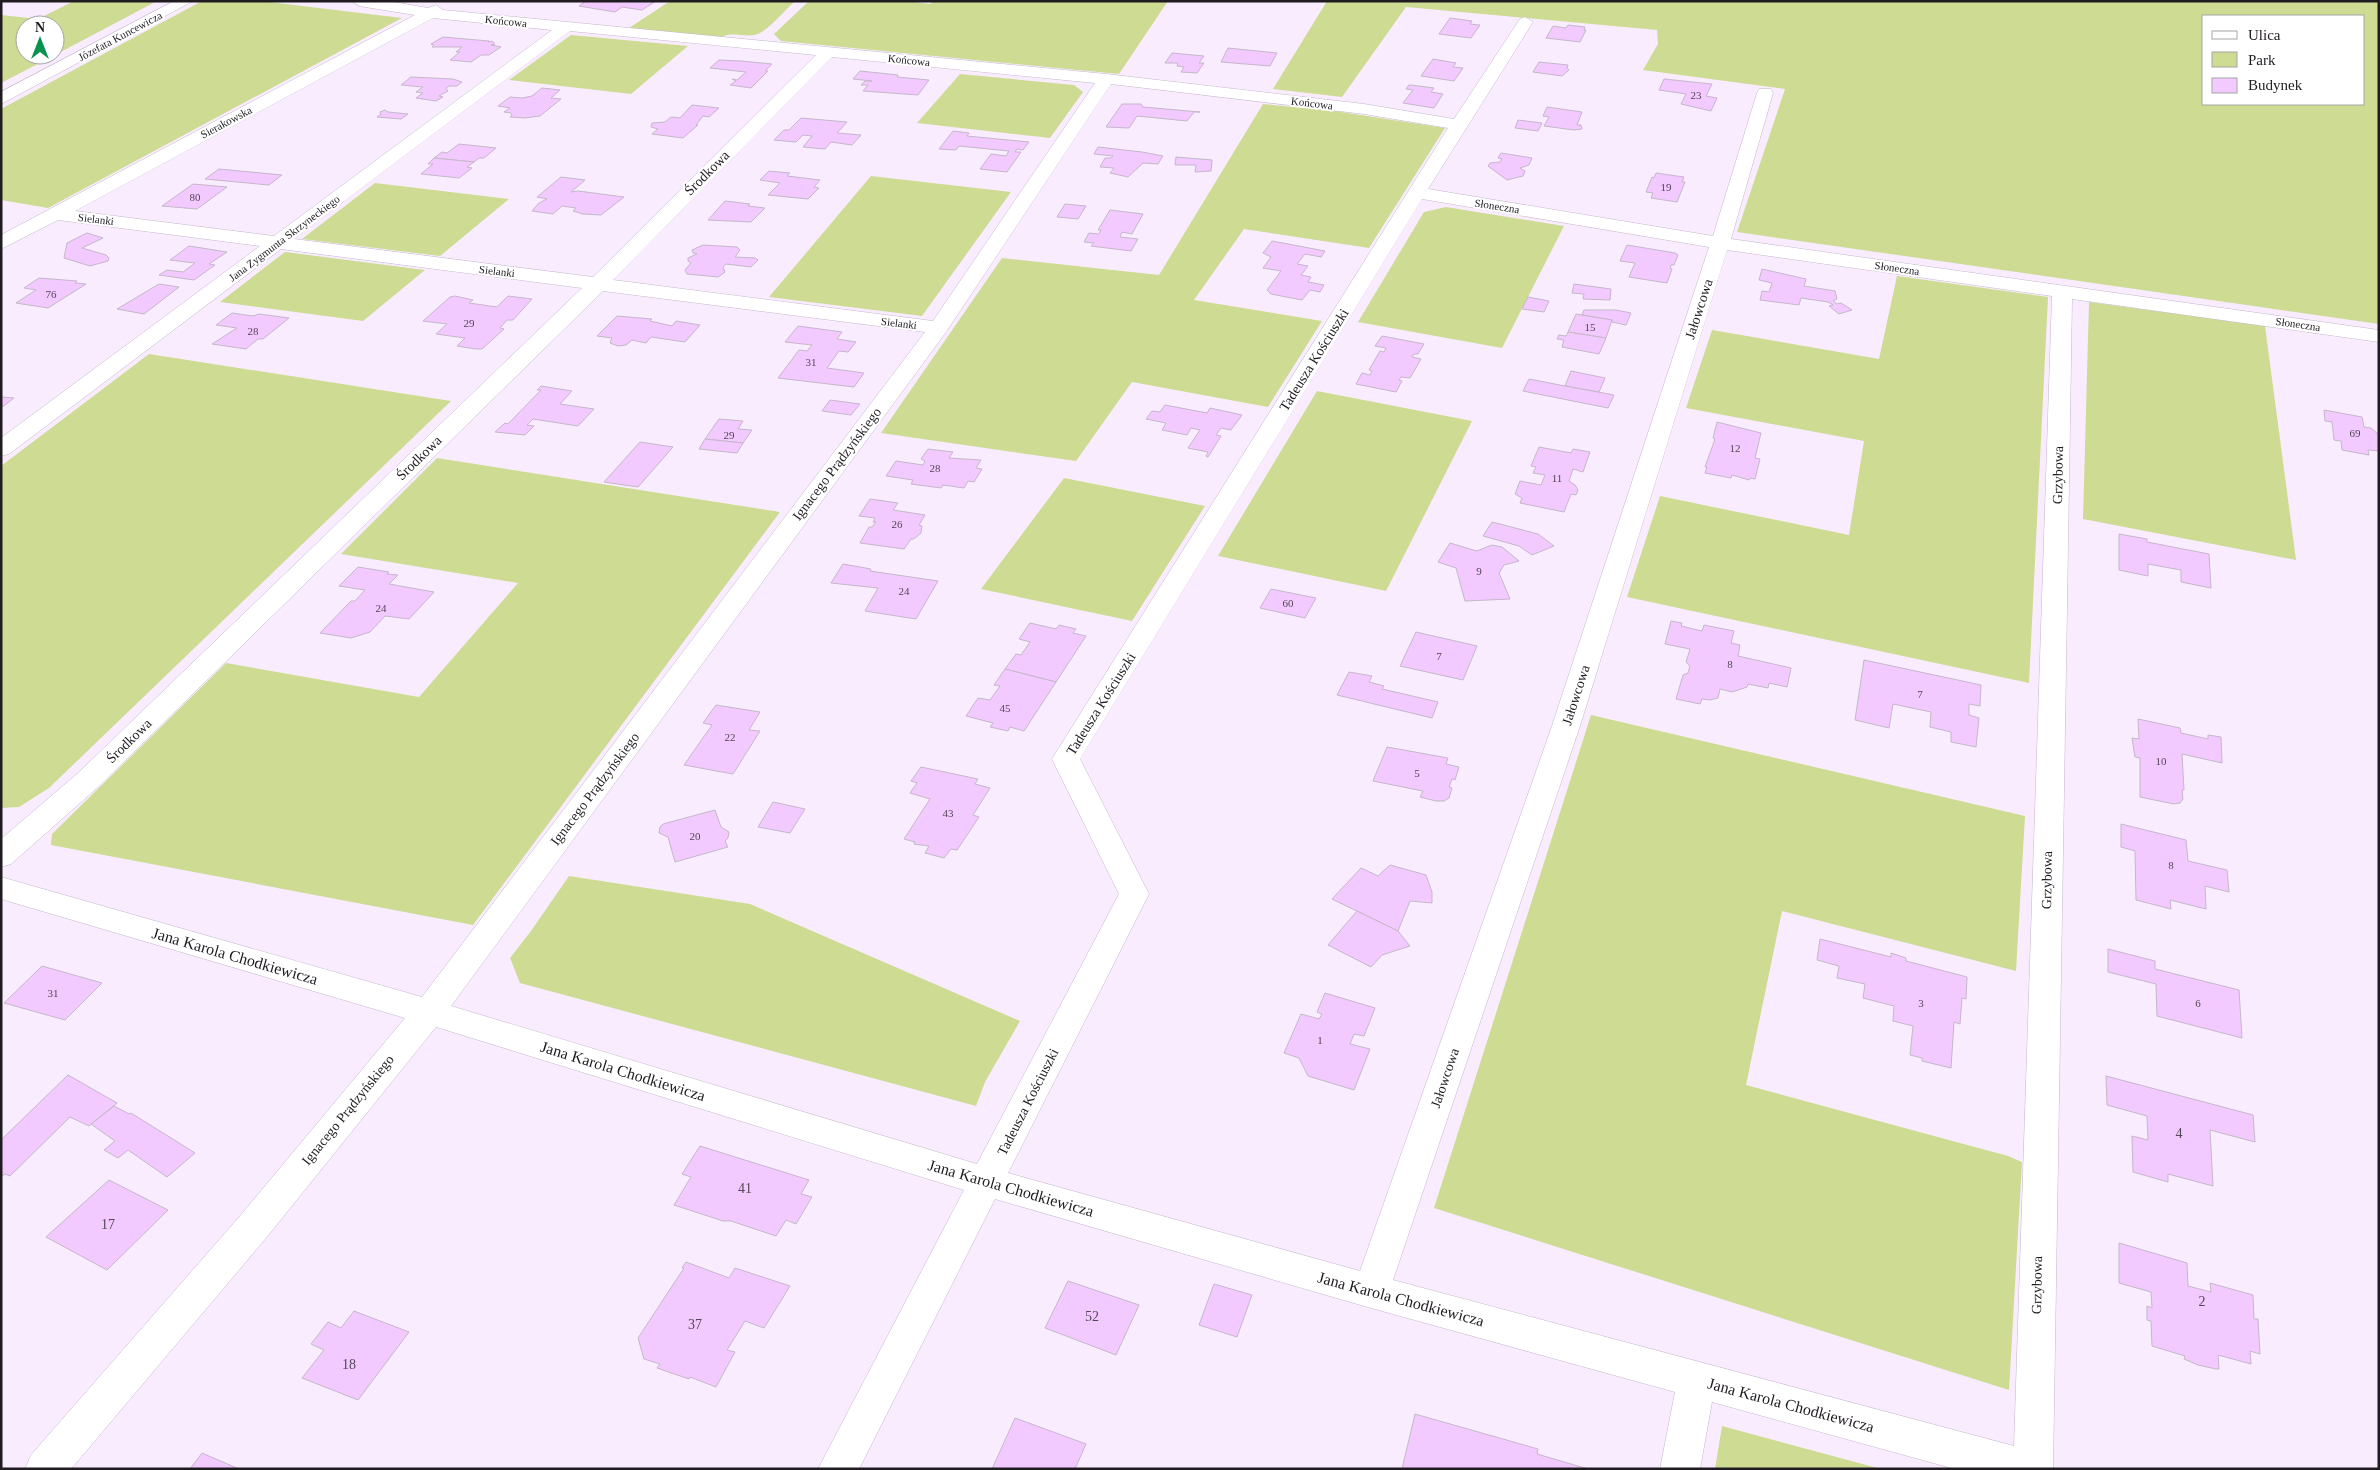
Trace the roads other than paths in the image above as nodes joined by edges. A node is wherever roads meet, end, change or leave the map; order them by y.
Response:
1 (186, 1) edge
2 (359, 1) edge
3 (451, 1) edge
4 (430, 13) junction
5 (1525, 22) dead end
6 (566, 27) junction
7 (828, 52) junction
8 (1106, 80) junction
9 (1765, 93) dead end
10 (1, 99) edge
11 (1459, 126) junction
12 (1417, 193) junction
13 (56, 214) junction
14 (278, 242) junction
15 (1, 243) edge
16 (1720, 243) junction
17 (598, 284) junction
18 (2062, 291) junction
19 (939, 328) junction
20 (2379, 336) edge
21 (1, 449) edge
22 (1, 856) edge
23 (1, 888) edge
24 (429, 1012) junction
25 (987, 1182) junction
26 (1371, 1291) junction
27 (1697, 1379) junction
28 (46, 1469) edge
29 (838, 1469) edge
30 (1680, 1469) edge
31 (2026, 1469) edge
32 (2033, 1469) edge

1 - 10 street, Józefata Kuncewicza
2 - 4 street, Końcowa
3 - 4 street, Sierakowska
4 - 6 street, Końcowa
4 - 13 street, Sierakowska
5 - 11 street, Tadeusza Kościuszki
6 - 7 street, Końcowa
6 - 14 street, Jana Zygmunta Skrzyneckiego
7 - 8 street, Końcowa
7 - 17 street, Środkowa
8 - 11 street, Końcowa
8 - 19 street, Ignacego Prądzyńskiego
9 - 16 street, Jałowcowa
11 - 12 street, Tadeusza Kościuszki
12 - 16 street, Słoneczna
12 - 25 street, Tadeusza Kościuszki
13 - 14 street, Sielanki
13 - 15 street, Sierakowska
14 - 17 street, Sielanki
14 - 21 street, Jana Zygmunta Skrzyneckiego
16 - 18 street, Słoneczna
16 - 26 street, Jałowcowa
17 - 19 street, Sielanki
17 - 22 street, Środkowa
18 - 20 street, Słoneczna
18 - 32 street, Grzybowa
19 - 24 street, Ignacego Prądzyńskiego
23 - 24 street, Jana Karola Chodkiewicza
24 - 25 street, Jana Karola Chodkiewicza
24 - 28 street, Ignacego Prądzyńskiego
25 - 26 street, Jana Karola Chodkiewicza
25 - 29 street, Tadeusza Kościuszki
26 - 27 street, Jana Karola Chodkiewicza
27 - 30 street
27 - 31 street, Jana Karola Chodkiewicza

